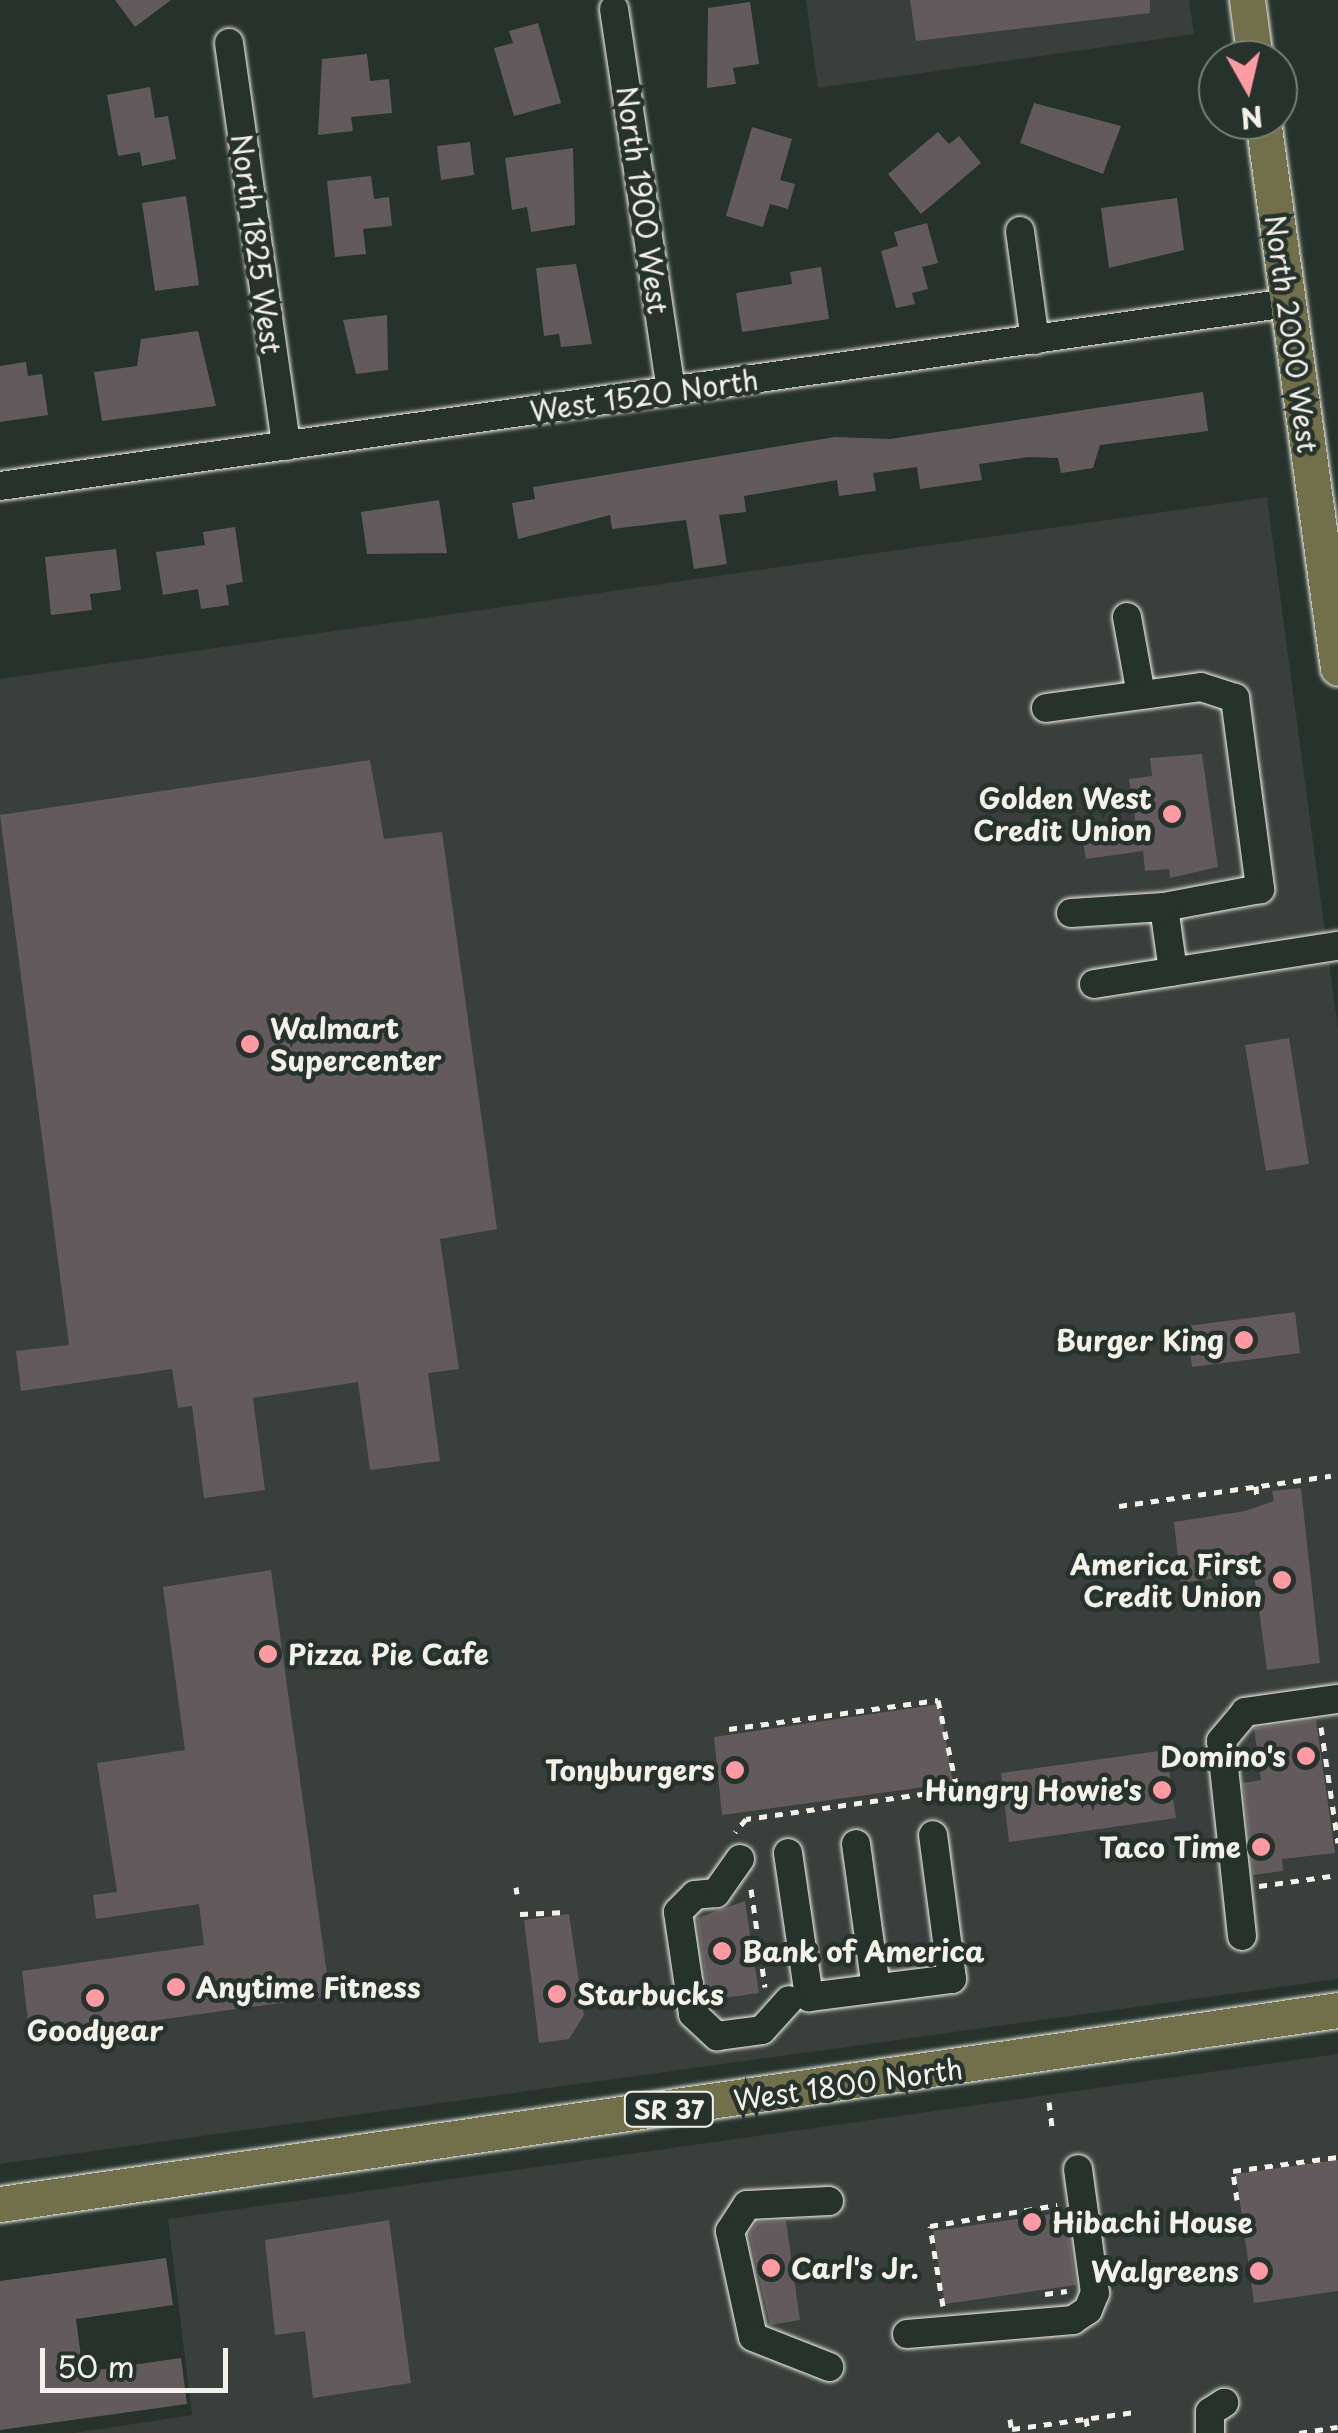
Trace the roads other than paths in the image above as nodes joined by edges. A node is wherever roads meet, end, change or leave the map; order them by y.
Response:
1 (1247, 0) edge
2 (614, 10) dead end
3 (1252, 40) edge
4 (228, 43) dead end
5 (1266, 140) edge
6 (1020, 231) dead end
7 (1288, 302) junction
8 (1035, 340) junction
9 (671, 391) junction
10 (286, 446) junction
11 (0, 486) edge
12 (1127, 618) dead end
13 (1338, 668) edge
14 (1141, 695) junction
15 (1046, 708) dead end
16 (1164, 907) junction
17 (1071, 913) dead end
18 (1338, 946) edge
19 (1173, 972) junction
20 (1094, 984) dead end
21 (1328, 1700) edge
22 (933, 1835) dead end
23 (856, 1844) dead end
24 (788, 1853) dead end
25 (740, 1858) road end
26 (1242, 1936) dead end
27 (876, 1988) junction
28 (777, 1995) road end
29 (1338, 2010) edge
30 (1070, 2177) road end
31 (828, 2201) dead end
32 (0, 2204) edge
33 (907, 2334) dead end
34 (828, 2367) dead end
35 (1224, 2403) dead end
36 (1208, 2431) edge

1 - 3 main road
2 - 9 street, North 1900 West
4 - 10 street, North 1825 West
5 - 7 main road, North 2000 West
6 - 8 street
7 - 8 street, West 1520 North
7 - 13 main road, North 2000 West
8 - 9 street, West 1520 North
9 - 10 street, West 1520 North
10 - 11 street, West 1520 North
12 - 14 street
14 - 15 street
14 - 16 street
16 - 17 street
16 - 19 street
18 - 19 street
19 - 20 street
21 - 26 street
22 - 27 street
23 - 27 street
24 - 27 street
25 - 28 street
29 - 32 main road, West 1800 North / SR 37
30 - 33 street
31 - 34 street
35 - 36 street

